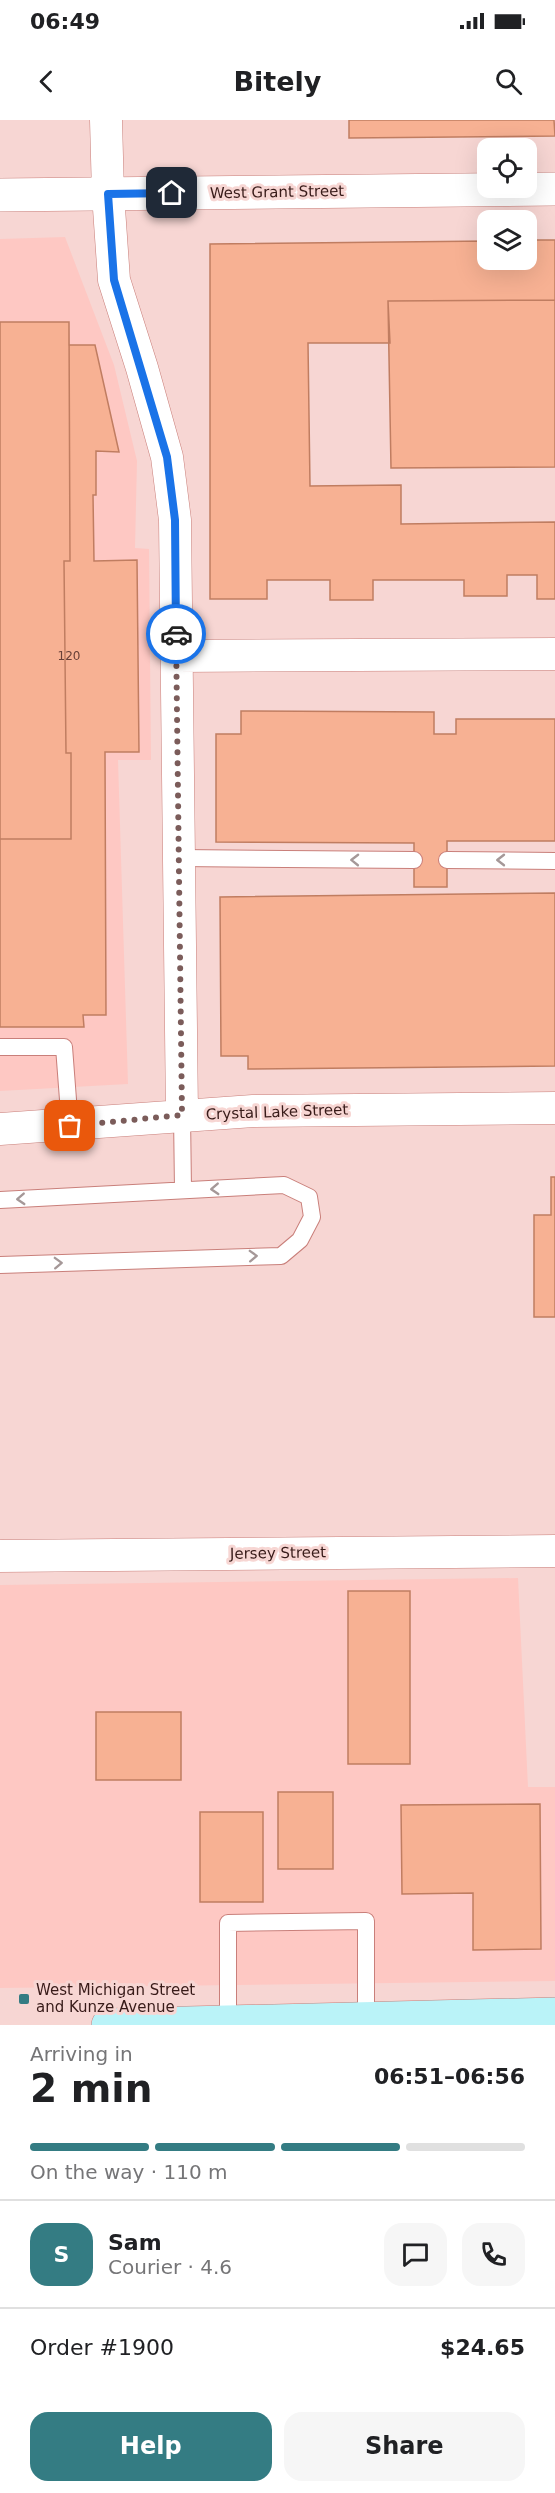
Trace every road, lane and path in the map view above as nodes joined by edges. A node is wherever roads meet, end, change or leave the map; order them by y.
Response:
1 (106, 120) edge
2 (555, 189) edge
3 (108, 194) junction
4 (0, 195) edge
5 (555, 654) edge
6 (177, 656) junction
7 (180, 858) junction
8 (414, 860) dead end
9 (447, 860) dead end
10 (555, 861) edge
11 (0, 1047) edge
12 (555, 1108) edge
13 (182, 1115) junction
14 (70, 1126) junction
15 (0, 1129) edge
16 (183, 1190) junction
17 (0, 1200) edge
18 (0, 1265) edge
19 (555, 1551) edge
20 (0, 1556) edge
21 (555, 2014) edge
22 (366, 2019) junction
23 (228, 2022) junction
24 (108, 2025) edge

1 - 3 street
2 - 3 street, West Grant Street
3 - 4 street, West Grant Street
3 - 6 street
5 - 6 street
6 - 7 street
8 -> 7 lane
7 - 13 street
10 -> 9 lane
11 - 14 lane
12 - 13 street, Crystal Lake Street
13 - 14 street, Crystal Lake Street
13 - 16 lane
14 - 15 street, Crystal Lake Street
16 -> 17 lane
18 -> 16 lane
19 - 20 street, Jersey Street
21 - 22 main road
22 - 23 main road
22 - 23 lane
23 - 24 main road

